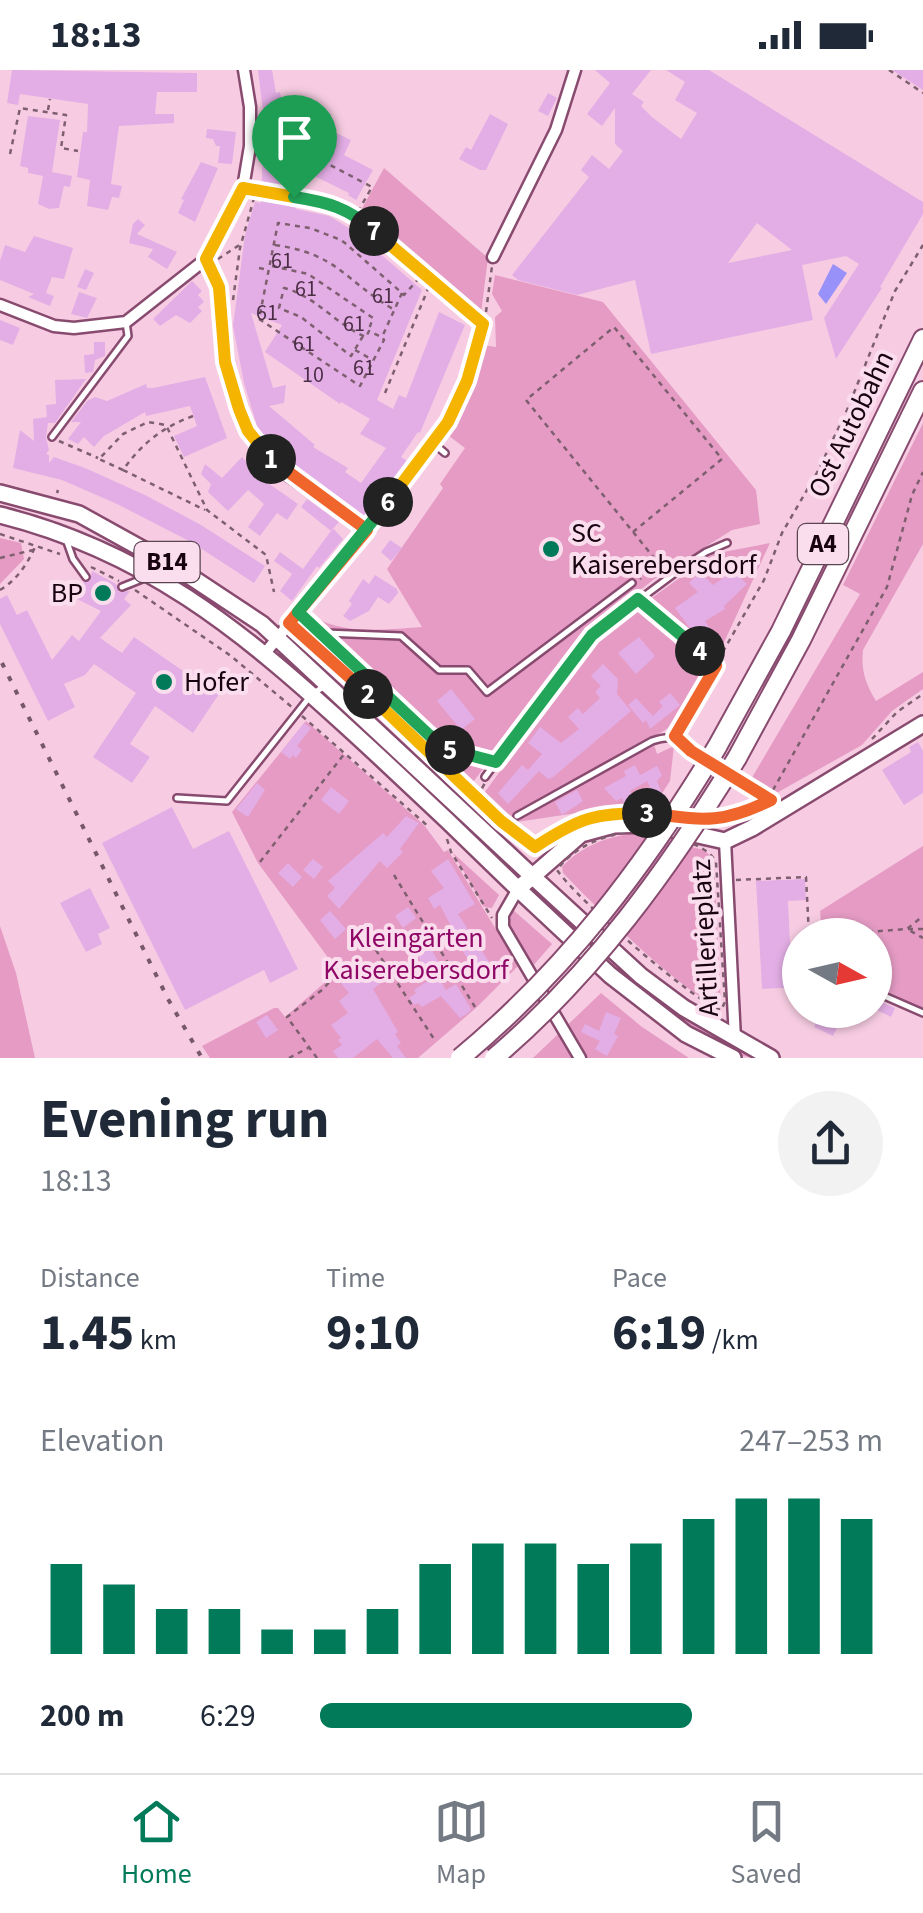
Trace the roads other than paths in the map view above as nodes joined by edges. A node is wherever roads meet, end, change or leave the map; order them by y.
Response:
1 (244, 70) edge
2 (575, 70) edge
3 (493, 257) road end
4 (212, 259) junction
5 (0, 305) edge
6 (126, 322) junction
7 (483, 324) road end
8 (923, 339) edge
9 (923, 391) edge
10 (52, 438) road end
11 (432, 444) junction
12 (445, 454) dead end
13 (0, 493) edge
14 (0, 516) edge
15 (367, 530) junction
16 (65, 535) junction
17 (727, 543) dead end
18 (150, 576) junction
19 (86, 577) dead end
20 (632, 583) road end
21 (124, 586) road end
22 (298, 612) junction
23 (284, 630) junction
24 (322, 633) junction
25 (266, 652) junction
26 (328, 684) junction
27 (312, 694) junction
28 (923, 725) edge
29 (496, 762) junction
30 (485, 777) road end
31 (177, 798) dead end
32 (772, 803) junction
33 (517, 816) dead end
34 (725, 841) junction
35 (531, 875) junction
36 (518, 889) junction
37 (892, 999) edge
38 (923, 1012) edge
39 (732, 1051) edge
40 (460, 1058) edge
41 (494, 1058) edge
42 (580, 1058) edge
43 (771, 1058) edge

1 - 4 street
2 - 3 street
4 - 6 street
4 - 15 street
5 - 6 street
6 - 10 lane
7 - 11 street
8 - 40 highway, Ost Autobahn / A4, bridge
9 - 41 highway, Ost Autobahn / A4, bridge
11 - 12 lane
11 - 15 street
13 - 23 main road, B14
14 - 16 main road, B14
15 - 22 street
16 - 18 main road, B14
16 - 19 lane
17 - 29 lane
18 - 21 lane
18 - 25 main road, B14
20 - 24 lane
22 - 23 street
22 - 24 lane
23 - 25 street
23 - 26 main road, B14
24 - 29 lane
25 - 27 main road, B14
26 - 27 lane
26 - 35 main road, B14
27 - 31 lane
27 - 36 main road, B14
28 - 32 main road
29 - 30 lane
32 - 33 lane
32 - 34 main road
34 - 35 main road, Artillerieplatz
34 - 39 street, Artillerieplatz
35 - 36 main road, Artillerieplatz
35 - 39 main road, Artillerieplatz
36 - 39 main road, Artillerieplatz
36 - 42 street
37 - 38 lane
39 - 43 main road

